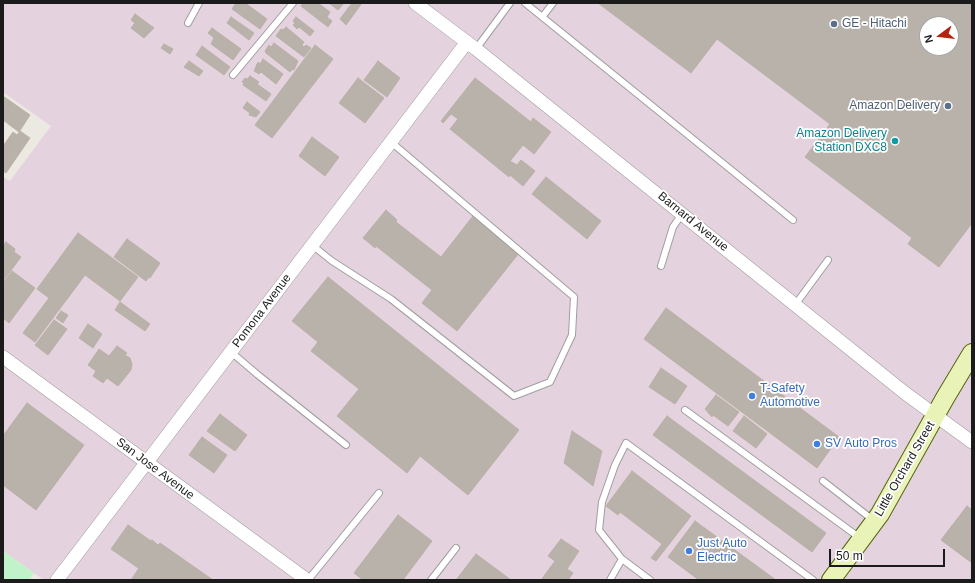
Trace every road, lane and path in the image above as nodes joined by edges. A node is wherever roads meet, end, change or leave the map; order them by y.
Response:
1 (199, 3) edge
2 (293, 3) edge
3 (414, 3) edge
4 (510, 3) edge
5 (526, 3) edge
6 (553, 3) edge
7 (543, 16) junction
8 (188, 23) dead end
9 (471, 45) junction
10 (233, 75) dead end
11 (391, 142) junction
12 (683, 213) junction
13 (793, 220) dead end
14 (312, 245) junction
15 (828, 260) dead end
16 (661, 266) dead end
17 (795, 305) junction
18 (231, 352) junction
19 (972, 353) edge
20 (3, 357) edge
21 (685, 410) dead end
22 (936, 414) junction
23 (972, 442) edge
24 (346, 445) dead end
25 (146, 462) junction
26 (823, 481) dead end
27 (379, 493) dead end
28 (875, 521) junction
29 (861, 539) junction
30 (456, 548) dead end
31 (622, 559) junction
32 (57, 580) edge
33 (308, 580) edge
34 (431, 580) edge
35 (610, 580) edge
36 (650, 580) edge
37 (813, 580) edge
38 (831, 580) edge

1 - 8 lane
2 - 10 lane
3 - 9 street, Barnard Avenue
4 - 9 lane
5 - 7 lane
6 - 7 lane
7 - 13 lane
9 - 11 street, Pomona Avenue
9 - 12 street, Barnard Avenue
11 - 14 street, Pomona Avenue
11 - 14 lane
12 - 16 lane
12 - 17 street, Barnard Avenue
14 - 18 street, Pomona Avenue
15 - 17 lane
17 - 22 street, Barnard Avenue
18 - 24 lane
18 - 25 street, Pomona Avenue
19 - 22 street, Little Orchard Street
20 - 25 street, San Jose Avenue
21 - 29 lane
22 - 23 street, Barnard Avenue
22 - 28 street, Little Orchard Street
25 - 32 street, Pomona Avenue
25 - 33 street, San Jose Avenue
26 - 28 lane
27 - 33 lane
28 - 29 street, Little Orchard Street
29 - 38 street, Little Orchard Street
30 - 34 lane
31 - 35 lane
31 - 36 lane
31 - 37 lane

